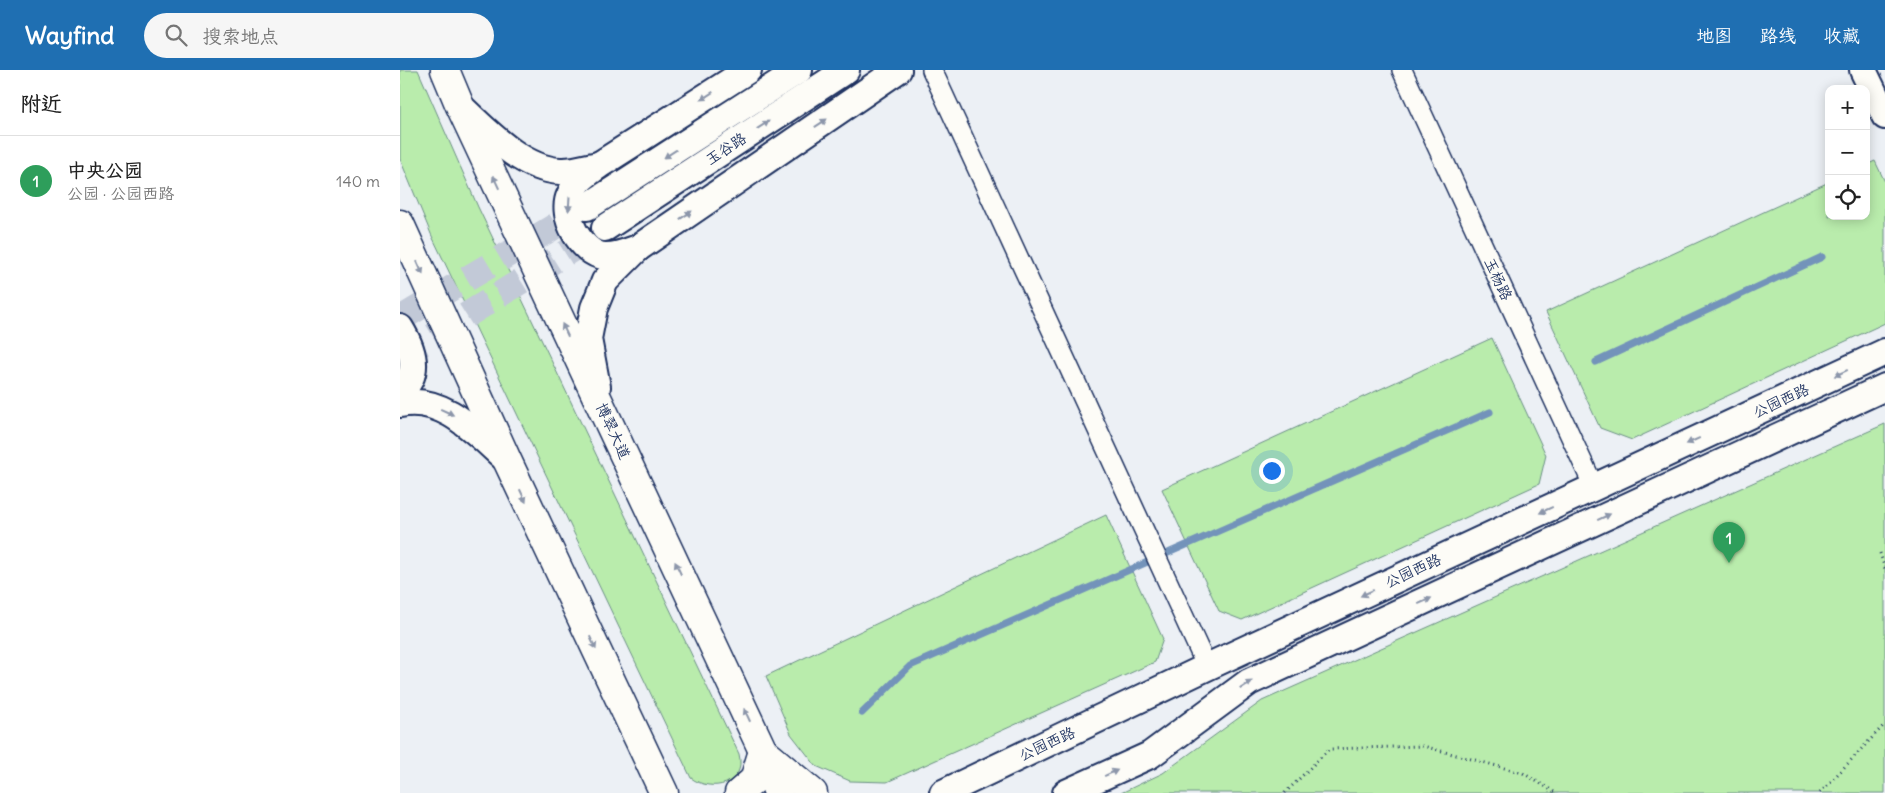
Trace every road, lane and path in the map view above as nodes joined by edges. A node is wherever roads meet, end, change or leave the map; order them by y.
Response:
1 (445, 70) edge
2 (748, 70) edge
3 (799, 70) edge
4 (846, 70) edge
5 (898, 70) edge
6 (932, 70) edge
7 (1402, 70) edge
8 (1863, 70) edge
9 (460, 106) junction
10 (1885, 116) edge
11 (599, 165) junction
12 (587, 207) tunnel mouth
13 (400, 224) edge
14 (605, 228) tunnel mouth
15 (638, 248) junction
16 (400, 328) edge
17 (1885, 352) edge
18 (1885, 387) edge
19 (400, 392) edge
20 (400, 404) edge
21 (601, 405) junction
22 (506, 460) junction
23 (1594, 487) junction
24 (1880, 553) dead end
25 (1885, 569) edge
26 (1207, 668) junction
27 (1885, 724) edge
28 (763, 750) junction
29 (664, 793) edge
30 (739, 793) edge
31 (778, 793) edge
32 (813, 793) edge
33 (943, 793) edge
34 (1066, 793) edge
35 (1285, 793) edge
36 (1556, 793) edge
37 (1820, 793) edge

1 - 9 main road, 博翠大道
2 -> 11 main road
3 -> 12 main road, 玉谷路
14 -> 4 main road, 玉谷路
15 -> 5 main road
6 - 26 street
7 - 23 street, 玉杨路
8 - 10 main road
9 - 11 main road
21 -> 9 main road, 博翠大道
11 -> 15 main road
13 -> 22 main road
15 - 21 main road
16 - 19 main road
17 -> 23 main road, 公园西路
34 -> 18 main road, 公园西路
20 -> 22 main road
28 -> 21 main road, 博翠大道
22 -> 29 main road
23 -> 26 main road, 公园西路
24 - 25 path
26 - 33 main road, 公园西路
27 - 37 path
28 - 30 main road
28 - 31 main road, 博翠大道
28 - 32 main road
35 - 36 path

